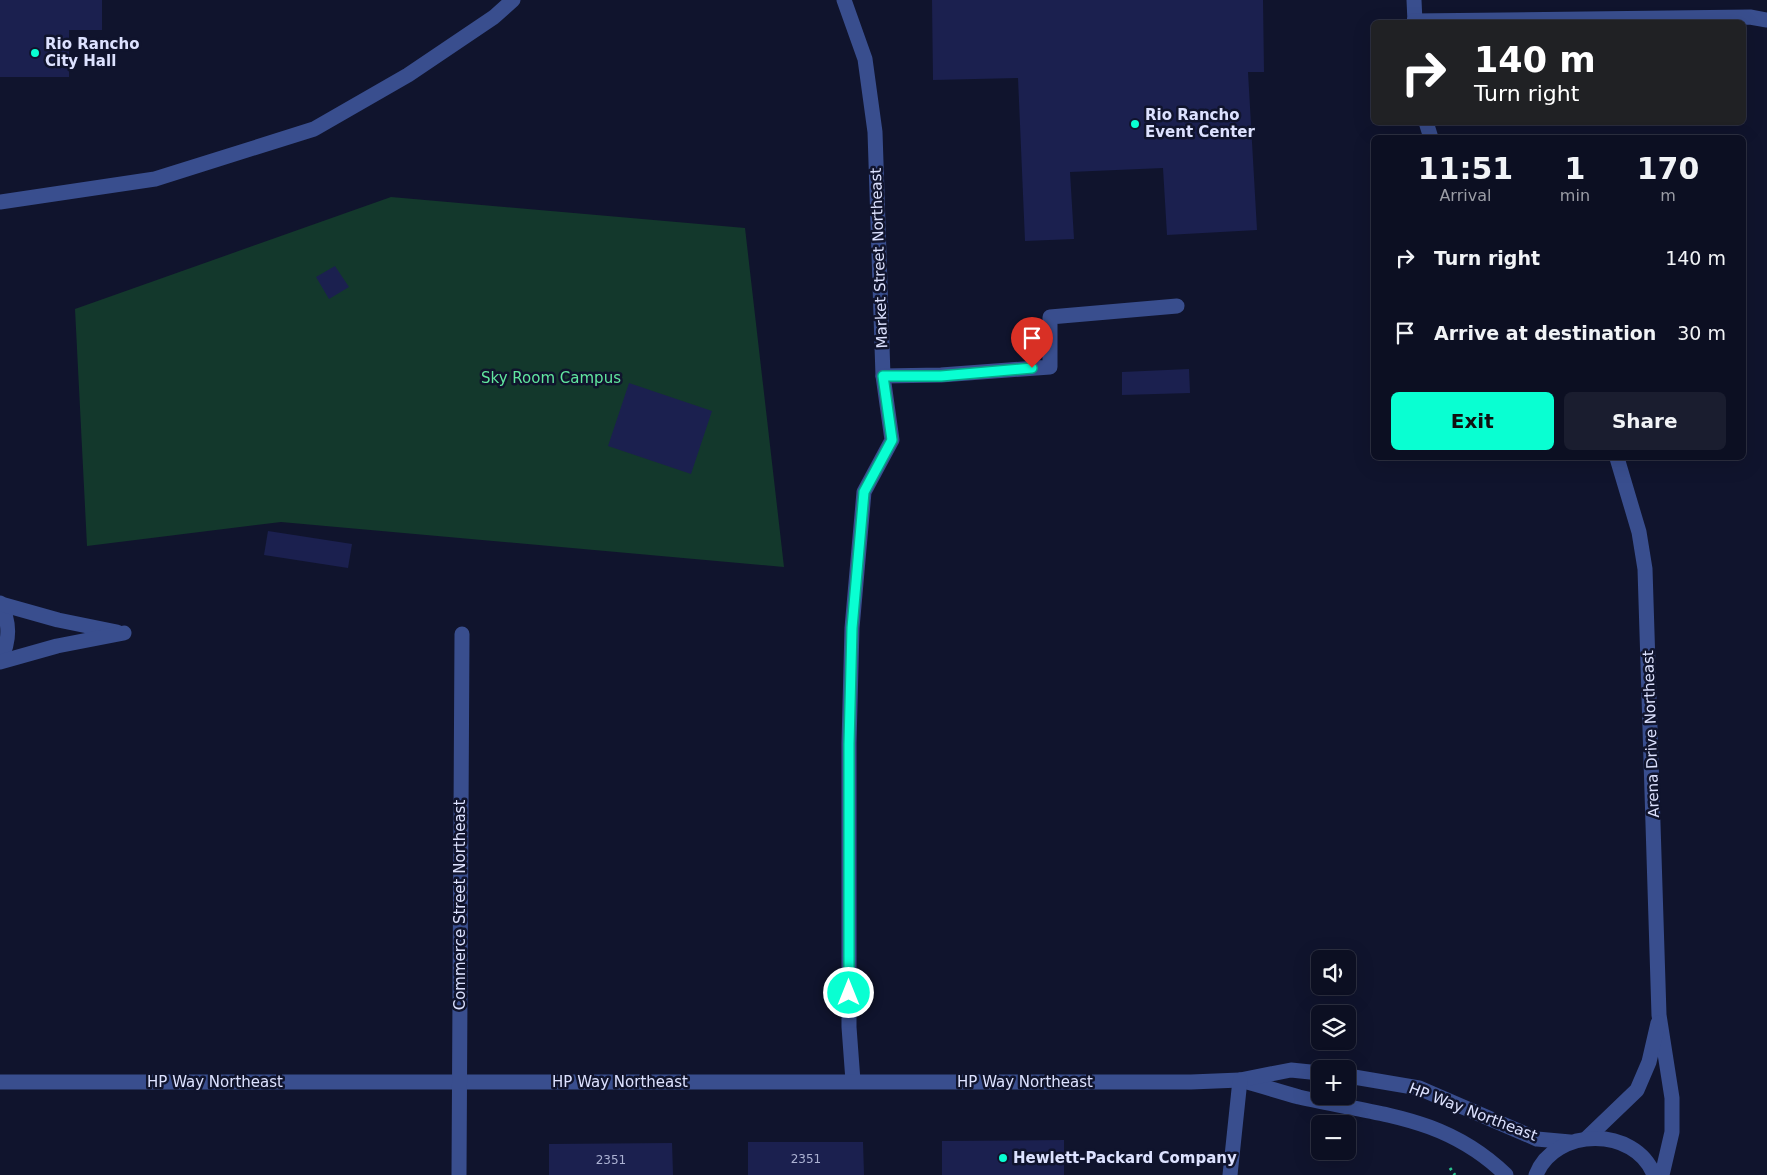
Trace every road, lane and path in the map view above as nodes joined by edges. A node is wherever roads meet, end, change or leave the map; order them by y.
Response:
1 (512, 0) edge
2 (844, 0) edge
3 (1414, 0) edge
4 (1415, 20) edge
5 (1527, 20) edge
6 (1767, 20) edge
7 (0, 202) edge
8 (1178, 306) dead end
9 (883, 376) junction
10 (1618, 460) edge
11 (0, 604) edge
12 (462, 634) dead end
13 (0, 661) edge
14 (1659, 1015) junction
15 (1311, 1072) edge
16 (1356, 1077) edge
17 (1240, 1080) junction
18 (853, 1081) junction
19 (0, 1082) edge
20 (461, 1083) junction
21 (1586, 1138) junction
22 (1570, 1142) junction
23 (1450, 1168) dead end
24 (460, 1175) edge
25 (1230, 1175) edge
26 (1455, 1175) edge
27 (1506, 1175) edge
28 (1536, 1175) edge
29 (1654, 1175) edge
30 (1662, 1175) edge

1 - 7 street
2 - 9 street, Market Street Northeast
3 - 4 street
5 - 6 street
8 - 9 street
9 - 18 street, Market Street Northeast
10 - 14 street, Arena Drive Northeast
11 - 13 street
11 - 13 street
12 - 20 street, Commerce Street Northeast
14 - 21 street, Arena Drive Northeast
14 - 30 street, Arena Drive Northeast
15 - 17 street, HP Way Northeast
16 - 22 street, HP Way Northeast
17 - 18 street, HP Way Northeast
17 - 25 street
17 - 27 street, HP Way Northeast
18 - 20 street, HP Way Northeast
19 - 20 street, HP Way Northeast
20 - 24 street, Commerce Street Northeast
21 - 22 street
21 - 29 street
22 - 28 street
23 - 26 path

